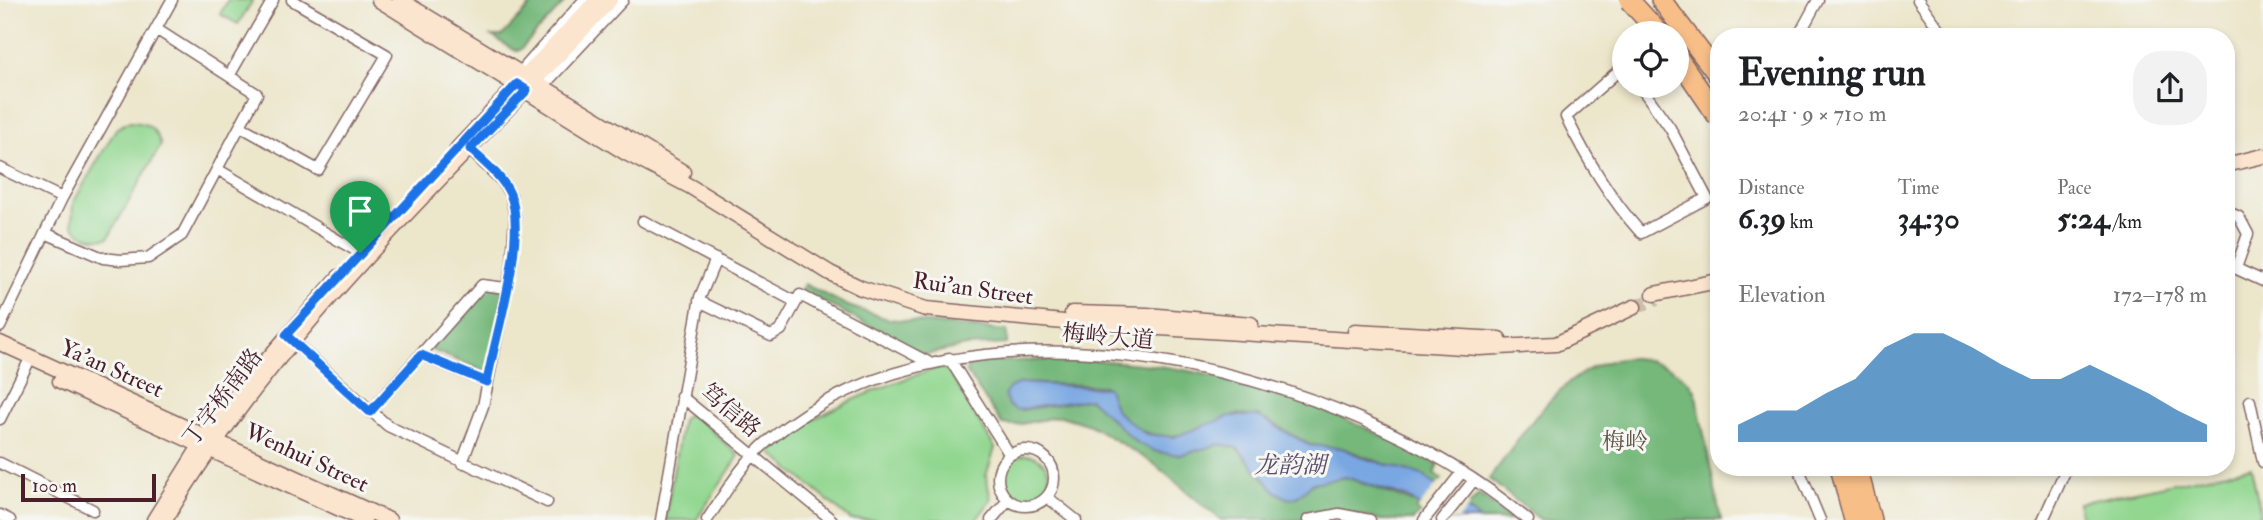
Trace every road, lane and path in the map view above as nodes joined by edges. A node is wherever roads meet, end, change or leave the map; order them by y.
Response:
1 (172, 0) edge
2 (273, 0) edge
3 (292, 0) edge
4 (379, 0) edge
5 (400, 0) edge
6 (584, 0) edge
7 (622, 0) edge
8 (1629, 0) edge
9 (1640, 0) edge
10 (1661, 0) edge
11 (1818, 0) edge
12 (1918, 0) edge
13 (605, 1) edge
14 (1648, 21) edge
15 (1652, 21) edge
16 (1803, 28) edge
17 (1938, 28) edge
18 (156, 29) junction
19 (1689, 62) edge
20 (1710, 64) edge
21 (1612, 73) edge
22 (1689, 74) edge
23 (229, 76) junction
24 (528, 82) junction
25 (1710, 94) edge
26 (1649, 98) edge
27 (1710, 105) edge
28 (240, 126) junction
29 (467, 146) junction
30 (2263, 146) edge
31 (2235, 153) edge
32 (2263, 156) edge
33 (2235, 163) edge
34 (0, 168) edge
35 (217, 169) junction
36 (62, 198) junction
37 (2235, 215) edge
38 (643, 221) dead end
39 (45, 233) junction
40 (360, 253) junction
41 (2235, 258) edge
42 (716, 259) junction
43 (2235, 268) edge
44 (2263, 281) edge
45 (1710, 283) edge
46 (506, 288) junction
47 (1710, 290) edge
48 (699, 301) junction
49 (796, 302) junction
50 (1633, 305) tunnel mouth
51 (0, 327) edge
52 (290, 339) junction
53 (0, 343) edge
54 (0, 353) edge
55 (421, 355) junction
56 (949, 358) junction
57 (29, 361) junction
58 (928, 362) junction
59 (487, 382) junction
60 (681, 396) junction
61 (2250, 401) dead end
62 (370, 412) junction
63 (0, 419) edge
64 (207, 443) junction
65 (1010, 454) junction
66 (753, 455) junction
67 (2263, 461) edge
68 (0, 463) edge
69 (462, 463) junction
70 (1462, 472) junction
71 (1802, 476) edge
72 (1842, 476) edge
73 (1859, 476) edge
74 (2063, 476) edge
75 (1474, 480) junction
76 (1047, 497) junction
77 (1008, 500) junction
78 (547, 502) dead end
79 (93, 510) dead end
80 (0, 515) edge
81 (1425, 519) edge
82 (10, 520) edge
83 (154, 520) edge
84 (165, 520) edge
85 (364, 520) edge
86 (389, 520) edge
87 (661, 520) edge
88 (707, 520) edge
89 (832, 520) edge
90 (991, 520) edge
91 (1076, 520) edge
92 (1308, 520) edge
93 (1370, 520) edge
94 (1442, 520) edge
95 (1528, 520) edge
96 (1820, 520) edge
97 (1854, 520) edge
98 (1871, 520) edge
99 (2043, 520) edge

1 - 18 street
2 - 23 street
3 - 28 street
4 - 24 main road, Rui'an Street
5 - 24 main road, Rui'an Street
6 - 24 street
7 - 24 street
8 - 14 highway, bridge
9 - 15 highway
10 - 20 highway
11 - 16 street
12 - 17 street
13 - 24 main road, 丁字桥南路
18 - 23 street
18 - 36 street
19 - 25 highway
21 - 26 street
22 - 27 highway, bridge
23 - 28 street
24 - 29 main road, 丁字桥南路
24 - 50 main road, Rui'an Street
28 - 35 street
29 - 40 main road, 丁字桥南路
29 - 46 street
29 - 52 main road, 丁字桥南路
30 - 31 main road
32 - 33 main road
34 - 36 street
35 - 39 street
35 - 40 street
36 - 39 street
37 - 41 street
38 - 42 street
39 - 51 street
40 - 52 main road, 丁字桥南路
42 - 48 street
42 - 49 street
43 - 44 street
45 - 47 main road
46 - 55 street
46 - 59 street
48 - 49 street
48 - 60 street
49 - 58 street
52 - 62 street
52 - 64 main road, 丁字桥南路
53 - 57 main road, Ya'an Street
54 - 57 main road, Ya'an Street
55 - 59 street
55 - 62 street
56 - 58 street, 梅岭大道
56 - 65 street
56 - 70 street, 梅岭大道
57 - 63 street
57 - 64 main road, Ya'an Street
58 - 66 street, 梅岭大道
59 - 69 street
60 - 66 street, 笃信路
60 - 87 street
61 - 67 street
62 - 69 street
64 - 83 main road, 丁字桥南路
64 - 84 main road, 丁字桥南路
64 - 85 main road, Wenhui Street
64 - 86 main road, Wenhui Street
65 - 76 street
65 - 77 street
66 - 88 street, 梅岭大道
66 - 89 street, 笃信路
68 - 79 street
69 - 78 street
70 - 75 street, 梅岭大道
70 - 81 street
71 - 96 street
72 - 97 highway
73 - 98 highway
74 - 99 street
75 - 94 street
75 - 95 street, 梅岭大道
76 - 77 street
76 - 91 street
77 - 90 street
80 - 82 street
92 - 93 street

